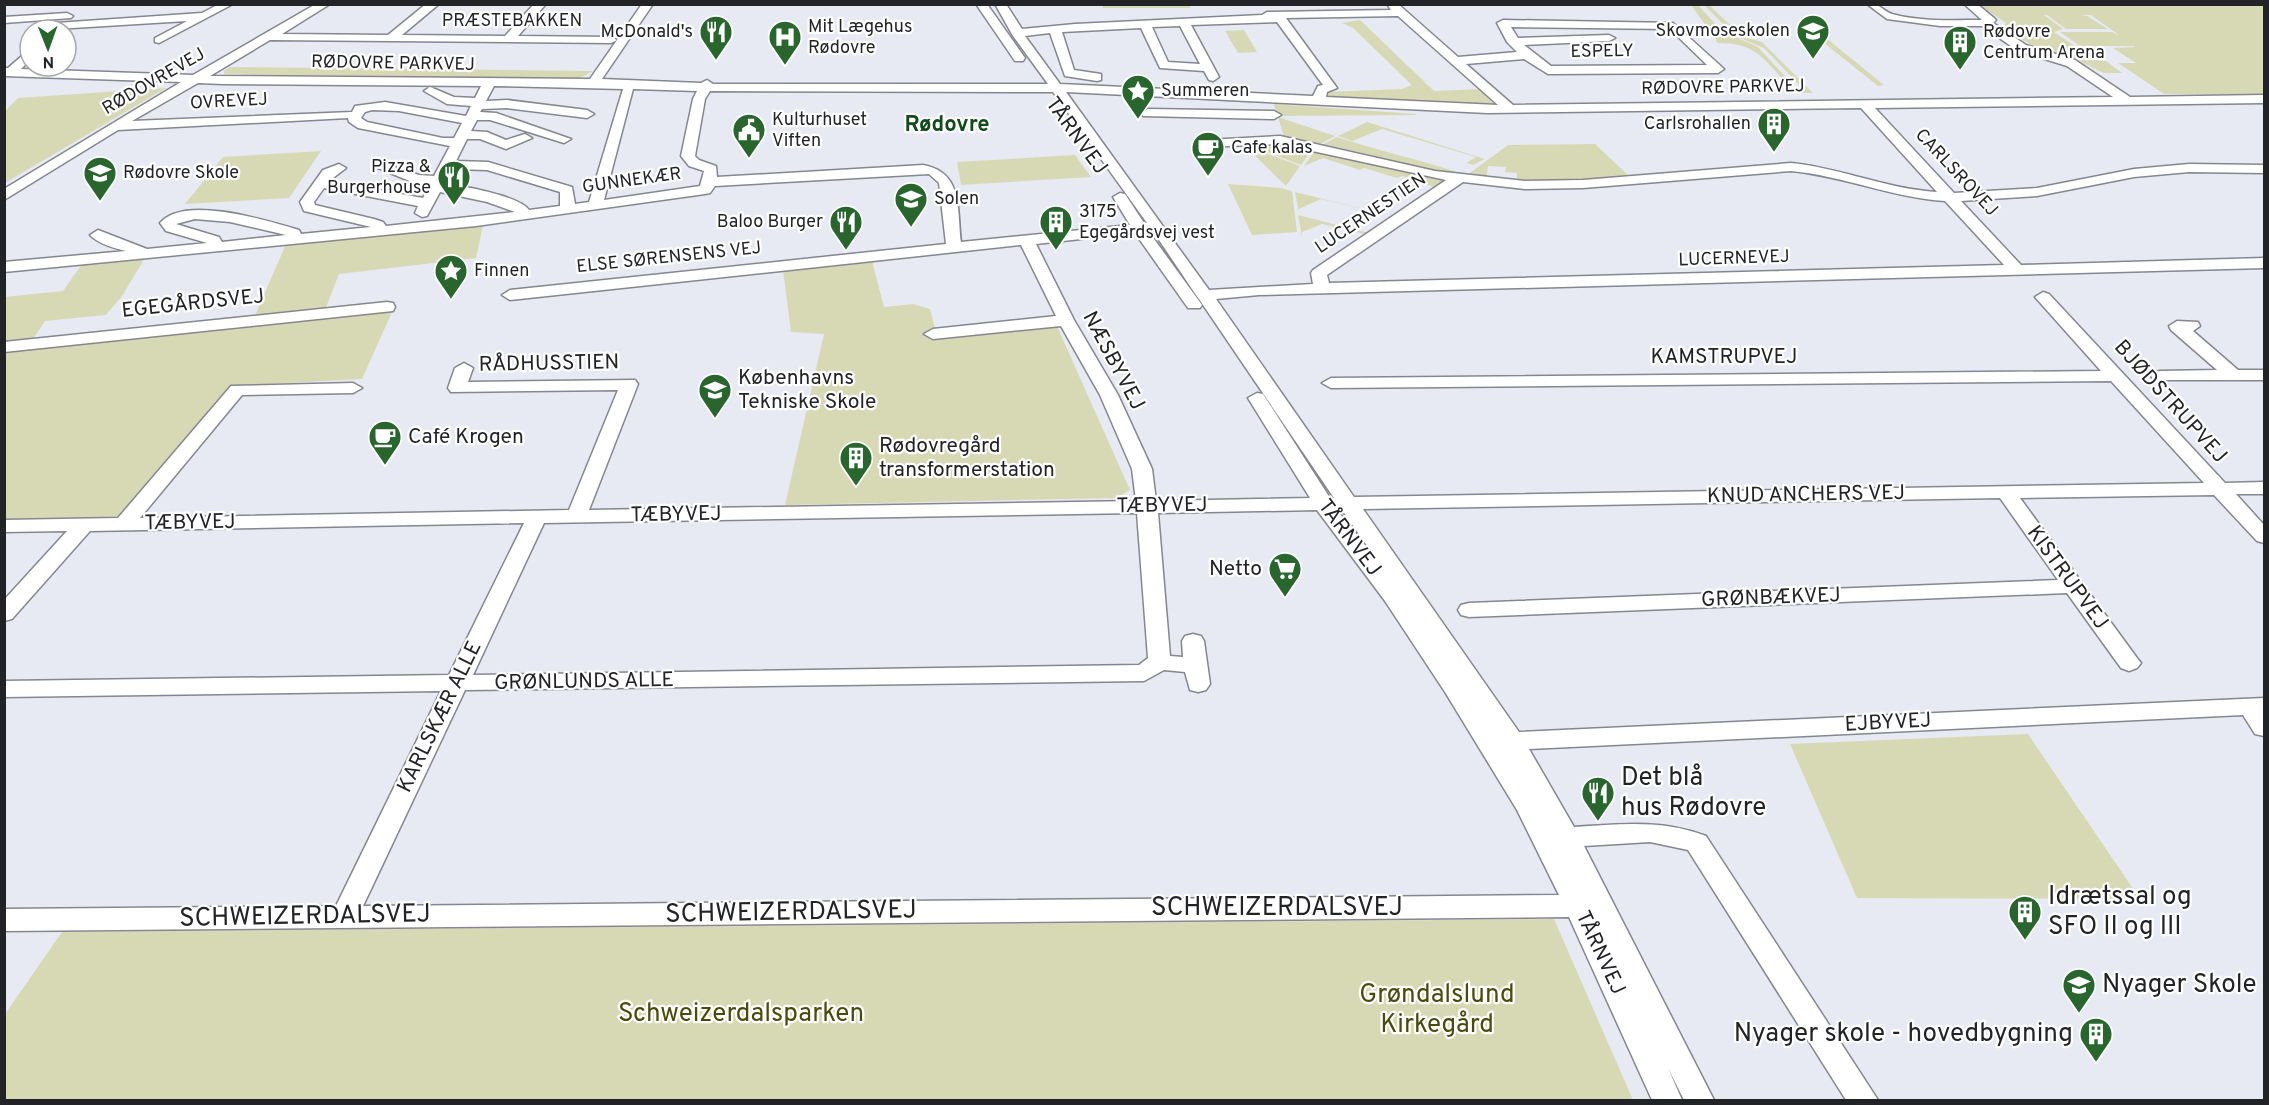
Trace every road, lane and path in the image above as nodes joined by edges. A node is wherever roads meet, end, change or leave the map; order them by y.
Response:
1 (228, 4) edge
2 (325, 4) edge
3 (434, 4) edge
4 (541, 4) edge
5 (648, 4) edge
6 (981, 4) edge
7 (1000, 4) edge
8 (1872, 4) edge
9 (1968, 4) edge
10 (76, 7) dead end
11 (1396, 9) edge
12 (67, 16) joint
13 (207, 16) junction
14 (1200, 16) dead end
15 (4, 20) edge
16 (1184, 22) junction
17 (1145, 24) junction
18 (1985, 24) junction
19 (78, 26) edge
20 (1055, 29) junction
21 (1017, 33) junction
22 (268, 37) junction
23 (391, 38) junction
24 (1609, 38) dead end
25 (508, 39) junction
26 (159, 40) dead end
27 (611, 40) dead end
28 (1513, 42) junction
29 (1525, 55) junction
30 (1456, 61) junction
31 (218, 66) junction
32 (241, 66) dead end
33 (1208, 68) junction
34 (462, 69) dead end
35 (602, 70) junction
36 (8, 72) edge
37 (194, 80) junction
38 (489, 83) junction
39 (592, 84) junction
40 (705, 86) junction
41 (1043, 90) junction
42 (1060, 90) junction
43 (1214, 90) junction
44 (430, 91) dead end
45 (628, 91) dead end
46 (540, 93) dead end
47 (1320, 95) junction
48 (590, 98) dead end
49 (1269, 98) junction
50 (2265, 99) edge
51 (2129, 102) junction
52 (1865, 105) junction
53 (533, 107) junction
54 (475, 110) junction
55 (1510, 110) junction
56 (1148, 113) dead end
57 (347, 114) dead end
58 (1274, 115) junction
59 (112, 127) junction
60 (525, 138) dead end
61 (461, 139) junction
62 (564, 139) dead end
63 (1281, 140) junction
64 (1207, 144) dead end
65 (447, 165) junction
66 (340, 168) dead end
67 (385, 168) dead end
68 (2265, 169) edge
69 (1458, 179) junction
70 (710, 183) junction
71 (438, 184) junction
72 (316, 189) junction
73 (4, 196) edge
74 (1952, 197) junction
75 (428, 202) junction
76 (596, 206) junction
77 (568, 210) junction
78 (523, 216) junction
79 (1157, 226) junction
80 (415, 227) junction
81 (1139, 228) junction
82 (379, 231) junction
83 (98, 235) dead end
84 (292, 239) junction
85 (1026, 240) junction
86 (214, 247) junction
87 (954, 248) junction
88 (136, 255) junction
89 (2265, 263) edge
90 (4, 267) edge
91 (2017, 270) junction
92 (1322, 289) junction
93 (510, 295) dead end
94 (1204, 295) junction
95 (2043, 297) dead end
96 (387, 307) dead end
97 (1066, 320) junction
98 (2192, 326) dead end
99 (933, 334) dead end
100 (4, 347) edge
101 (464, 368) dead end
102 (2233, 375) junction
103 (2265, 375) edge
104 (2117, 376) junction
105 (2160, 376) dead end
106 (1330, 383) dead end
107 (353, 388) dead end
108 (2265, 488) edge
109 (2219, 489) junction
110 (2005, 492) junction
111 (1335, 502) junction
112 (1148, 507) junction
113 (576, 517) junction
114 (537, 518) junction
115 (124, 524) junction
116 (84, 525) junction
117 (4, 526) edge
118 (2265, 537) edge
119 (2073, 586) junction
120 (1469, 610) dead end
121 (4, 614) edge
122 (1193, 641) dead end
123 (1158, 661) junction
124 (2129, 663) dead end
125 (456, 683) junction
126 (4, 689) edge
127 (2257, 706) edge
128 (2265, 728) edge
129 (1512, 741) junction
130 (1568, 837) junction
131 (1578, 906) junction
132 (344, 916) junction
133 (4, 920) edge
134 (1667, 1101) edge
135 (1699, 1101) edge
136 (1863, 1101) edge

1 - 13 street
2 - 22 street, RØDOVREVEJ
3 - 23 street
4 - 25 street
5 - 35 street
6 - 41 street, TÅRNVEJ
7 - 21 street, TÅRNVEJ
8 - 18 street
9 - 18 street
10 - 12 street
11 - 14 street
11 - 30 street
12 - 15 street
13 - 19 street
13 - 26 street
16 - 17 street
16 - 33 street
16 - 47 street
17 - 20 street
17 - 33 street
18 - 51 street
20 - 21 street
20 - 43 street, RØDOVRE PARKVEJ
21 - 42 street, TÅRNVEJ
22 - 23 street, PRÆSTEBAKKEN
22 - 31 street, RØDOVREVEJ
23 - 25 street, PRÆSTEBAKKEN
24 - 28 street, ESPELY
25 - 27 street, PRÆSTEBAKKEN
28 - 29 street, ESPELY
28 - 29 street, ESPELY
29 - 30 street
30 - 55 street
31 - 32 street
31 - 37 street, RØDOVREVEJ
33 - 43 street
34 - 35 street
35 - 39 street
36 - 37 street, RØDOVRE PARKVEJ
37 - 38 street, RØDOVRE PARKVEJ
37 - 59 street, RØDOVREVEJ
38 - 39 street, RØDOVRE PARKVEJ
38 - 54 street
39 - 40 street, RØDOVRE PARKVEJ
40 - 41 street, RØDOVRE PARKVEJ
40 - 70 street
41 - 42 street, RØDOVRE PARKVEJ
41 - 81 street, TÅRNVEJ
42 - 43 street, RØDOVRE PARKVEJ
42 - 79 street, TÅRNVEJ
43 - 47 street, RØDOVRE PARKVEJ
43 - 49 street, RØDOVRE PARKVEJ
44 - 54 street
45 - 76 street
46 - 53 street
47 - 49 street, RØDOVRE PARKVEJ
47 - 55 street, RØDOVRE PARKVEJ
48 - 53 street
49 - 58 street
50 - 51 street, RØDOVRE PARKVEJ
51 - 52 street, RØDOVRE PARKVEJ
52 - 55 street, RØDOVRE PARKVEJ
52 - 74 street, CARLSROVEJ
53 - 54 street
54 - 61 street
54 - 61 street
54 - 62 street
56 - 58 street
57 - 59 street, OVREVEJ
58 - 63 street
59 - 73 street, RØDOVREVEJ
60 - 61 street
61 - 65 street
63 - 64 street
63 - 69 street
65 - 71 street
65 - 77 street
66 - 72 street
67 - 71 street
68 - 74 street
69 - 74 street
69 - 92 street, LUCERNESTIEN
70 - 76 street, GUNNEKÆR
70 - 87 street, GUNNEKÆR
71 - 75 street
71 - 78 street
72 - 75 street
72 - 82 street
74 - 91 street, CARLSROVEJ
75 - 80 street
76 - 77 street, GUNNEKÆR
77 - 78 street, GUNNEKÆR
78 - 80 street, GUNNEKÆR
79 - 81 street, ELSE SØRENSENS VEJ
79 - 94 street, TÅRNVEJ
80 - 82 street, GUNNEKÆR
81 - 85 street, ELSE SØRENSENS VEJ
81 - 111 street, TÅRNVEJ
82 - 84 street, GUNNEKÆR
83 - 88 street
84 - 86 street, GUNNEKÆR
84 - 86 street
85 - 87 street, ELSE SØRENSENS VEJ
85 - 97 street, NÆSBYVEJ
86 - 88 street, GUNNEKÆR
87 - 93 street, ELSE SØRENSENS VEJ
88 - 90 street, GUNNEKÆR
89 - 91 street, LUCERNEVEJ
91 - 92 street, LUCERNEVEJ
92 - 94 street, LUCERNEVEJ
94 - 111 street, TÅRNVEJ
95 - 104 street, BJØDSTRUPVEJ
96 - 100 street, EGEGÅRDSVEJ
97 - 99 street
97 - 112 street, NÆSBYVEJ
98 - 102 street
101 - 113 street, RÅDHUSSTIEN
102 - 103 street
102 - 105 street
104 - 106 street, KAMSTRUPVEJ
104 - 109 street, BJØDSTRUPVEJ
107 - 115 street
108 - 109 street, KNUD ANCHERS VEJ
109 - 110 street, KNUD ANCHERS VEJ
109 - 118 street, BJØDSTRUPVEJ
110 - 111 street, KNUD ANCHERS VEJ
110 - 119 street, KISTRUPVEJ
111 - 112 street, TÆBYVEJ
111 - 129 street, TÅRNVEJ
111 - 131 street, TÅRNVEJ
112 - 113 street, TÆBYVEJ
112 - 123 street
113 - 114 street, TÆBYVEJ
114 - 115 street, TÆBYVEJ
114 - 125 street, KARLSKÆR ALLE
115 - 116 street, TÆBYVEJ
116 - 117 street, TÆBYVEJ
116 - 121 street
119 - 120 street, GRØNBÆKVEJ
119 - 124 street, KISTRUPVEJ
122 - 123 street
123 - 125 street, GRØNLUNDS ALLE
125 - 126 street, GRØNLUNDS ALLE
125 - 132 street, KARLSKÆR ALLE
127 - 128 street
127 - 129 street, EJBYVEJ
129 - 130 street, TÅRNVEJ
130 - 135 street, TÅRNVEJ
130 - 136 street
131 - 132 street, SCHWEIZERDALSVEJ
131 - 134 street, TÅRNVEJ
132 - 133 street, SCHWEIZERDALSVEJ

